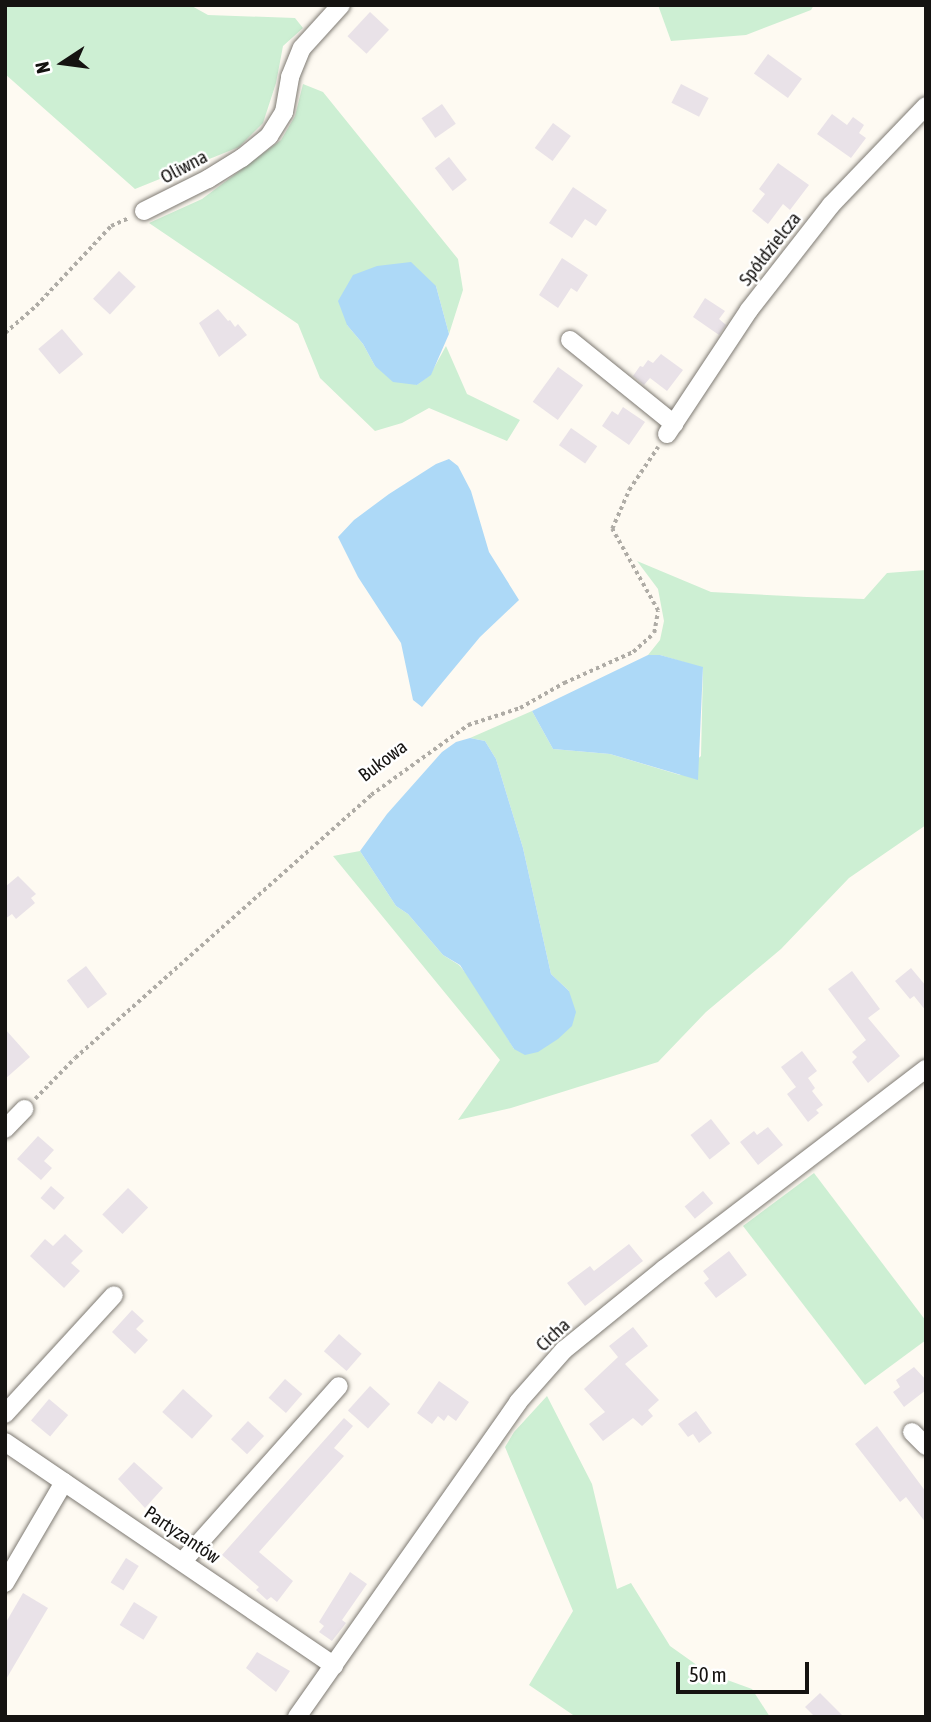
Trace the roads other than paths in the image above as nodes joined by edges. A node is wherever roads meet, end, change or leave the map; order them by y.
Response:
1 (341, 5) edge
2 (926, 106) edge
3 (144, 211) road end
4 (570, 341) dead end
5 (926, 1069) edge
6 (24, 1109) road end
7 (5, 1129) edge
8 (114, 1295) dead end
9 (339, 1385) dead end
10 (5, 1414) edge
11 (912, 1432) dead end
12 (5, 1442) edge
13 (926, 1446) edge
14 (64, 1482) junction
15 (183, 1561) junction
16 (5, 1583) edge
17 (334, 1666) junction
18 (298, 1717) edge

1 - 3 street, Oliwna
2 - 4 street, Spółdzielcza
5 - 17 street, Cicha
6 - 7 street
8 - 10 street
9 - 15 street
11 - 13 street
12 - 14 street, Partyzantów
14 - 15 street, Partyzantów
14 - 16 street
15 - 17 street, Partyzantów
17 - 18 street, Cicha

